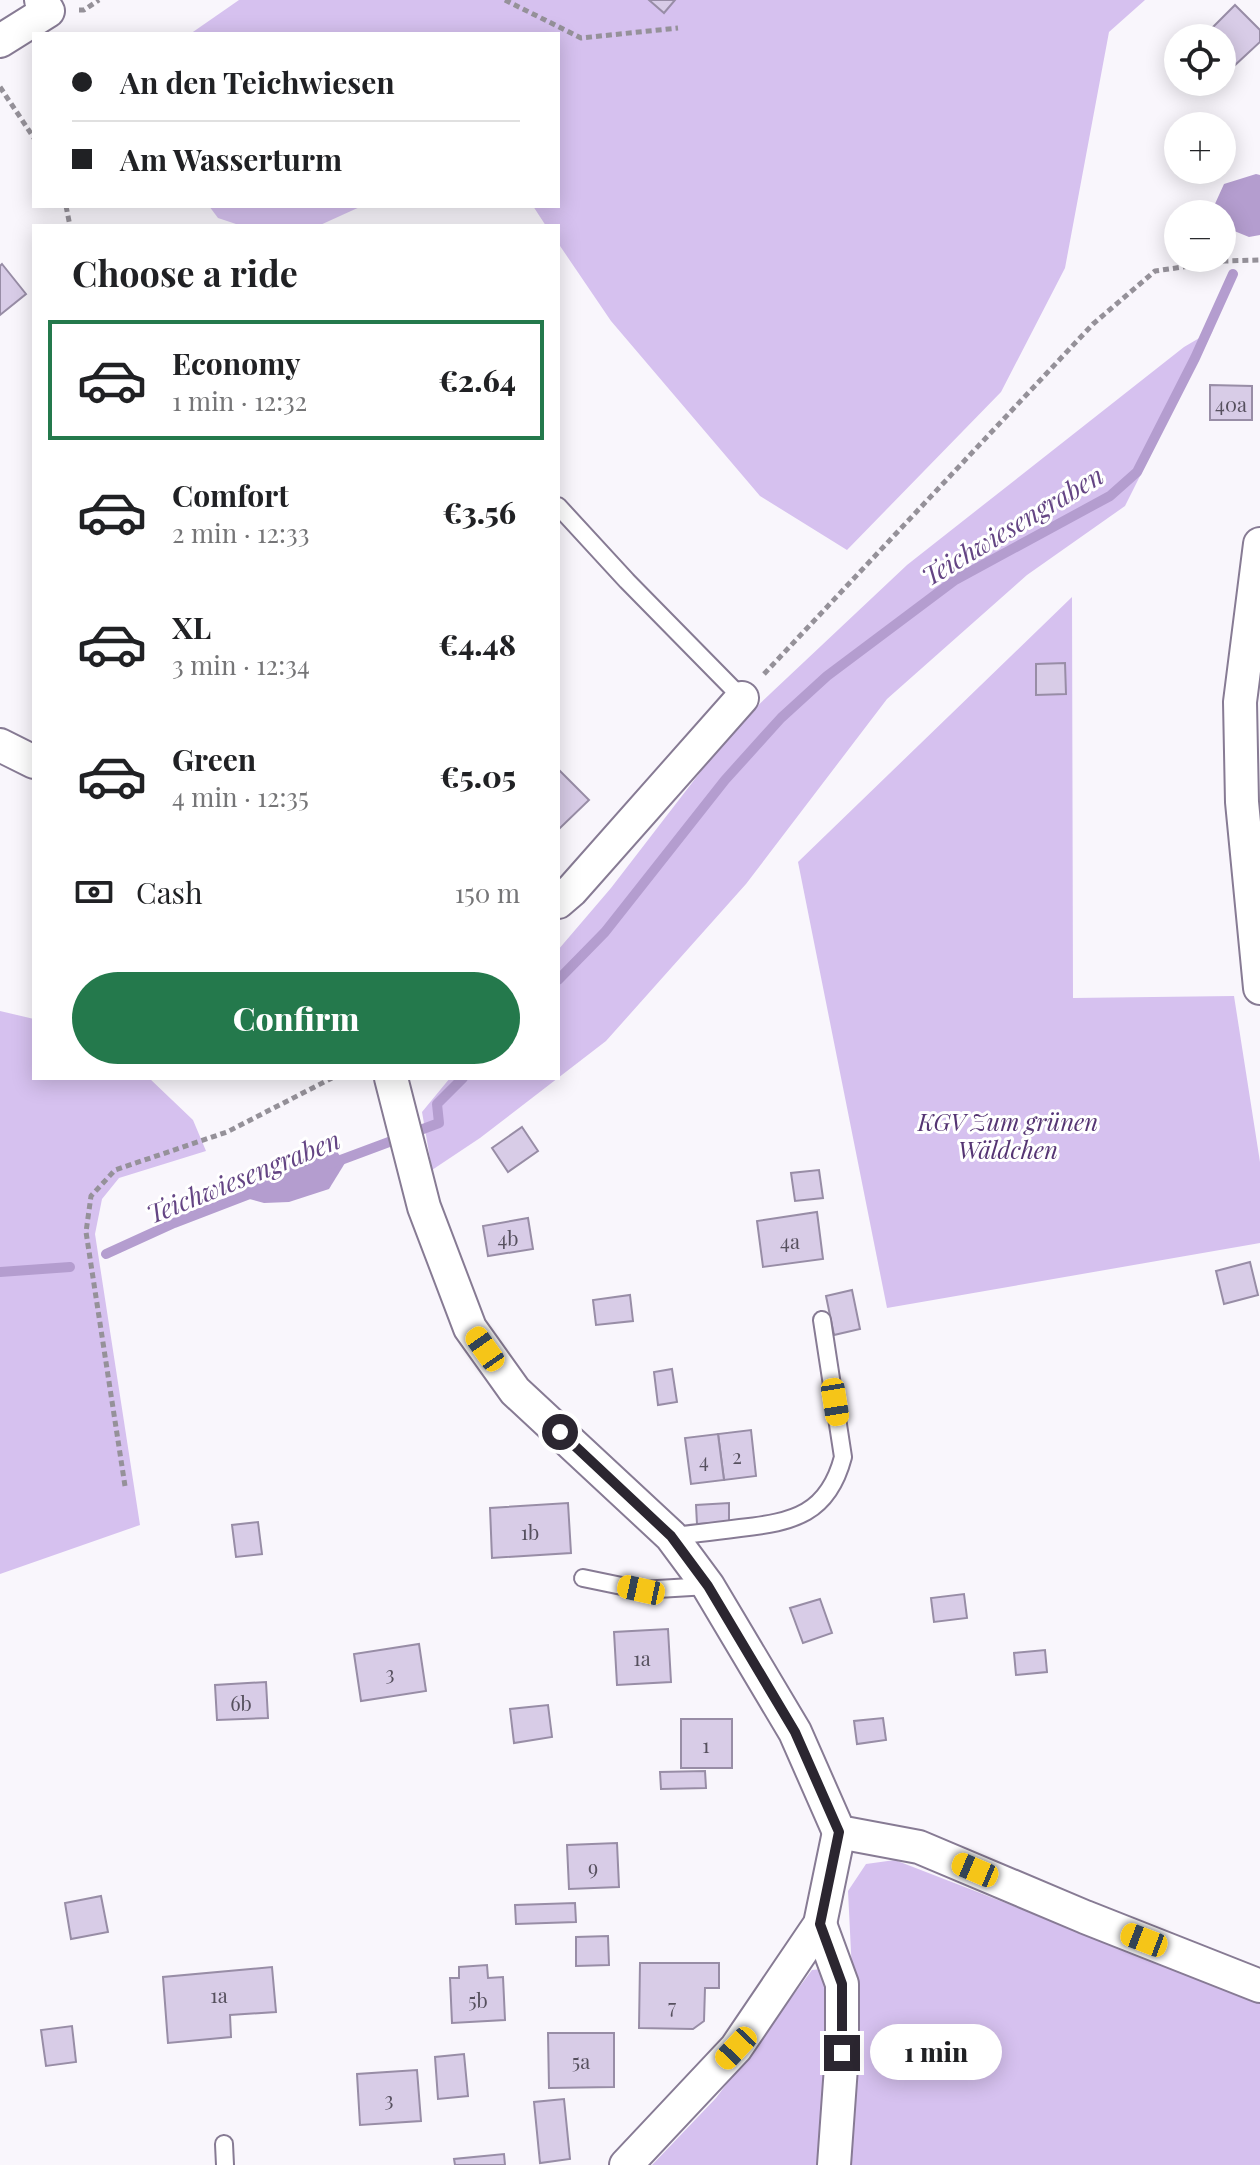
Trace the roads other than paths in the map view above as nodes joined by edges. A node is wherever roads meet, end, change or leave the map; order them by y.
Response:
1 (41, 0) edge
2 (0, 41) edge
3 (560, 508) edge
4 (1260, 544) edge
5 (742, 698) joint
6 (0, 745) edge
7 (32, 761) edge
8 (560, 900) edge
9 (1260, 988) edge
10 (392, 1080) edge
11 (822, 1320) dead end
12 (671, 1536) junction
13 (583, 1578) dead end
14 (708, 1586) junction
15 (839, 1832) junction
16 (820, 1924) junction
17 (1260, 1986) edge
18 (224, 2144) dead end
19 (225, 2165) edge
20 (626, 2165) edge
21 (834, 2165) edge

1 - 2 street
3 - 5 lane
4 - 9 street
5 - 8 street
6 - 7 street
10 - 12 street
11 - 12 lane
12 - 14 street
13 - 14 lane
14 - 15 street
15 - 16 street
15 - 17 street
16 - 20 street
16 - 21 street
18 - 19 lane

